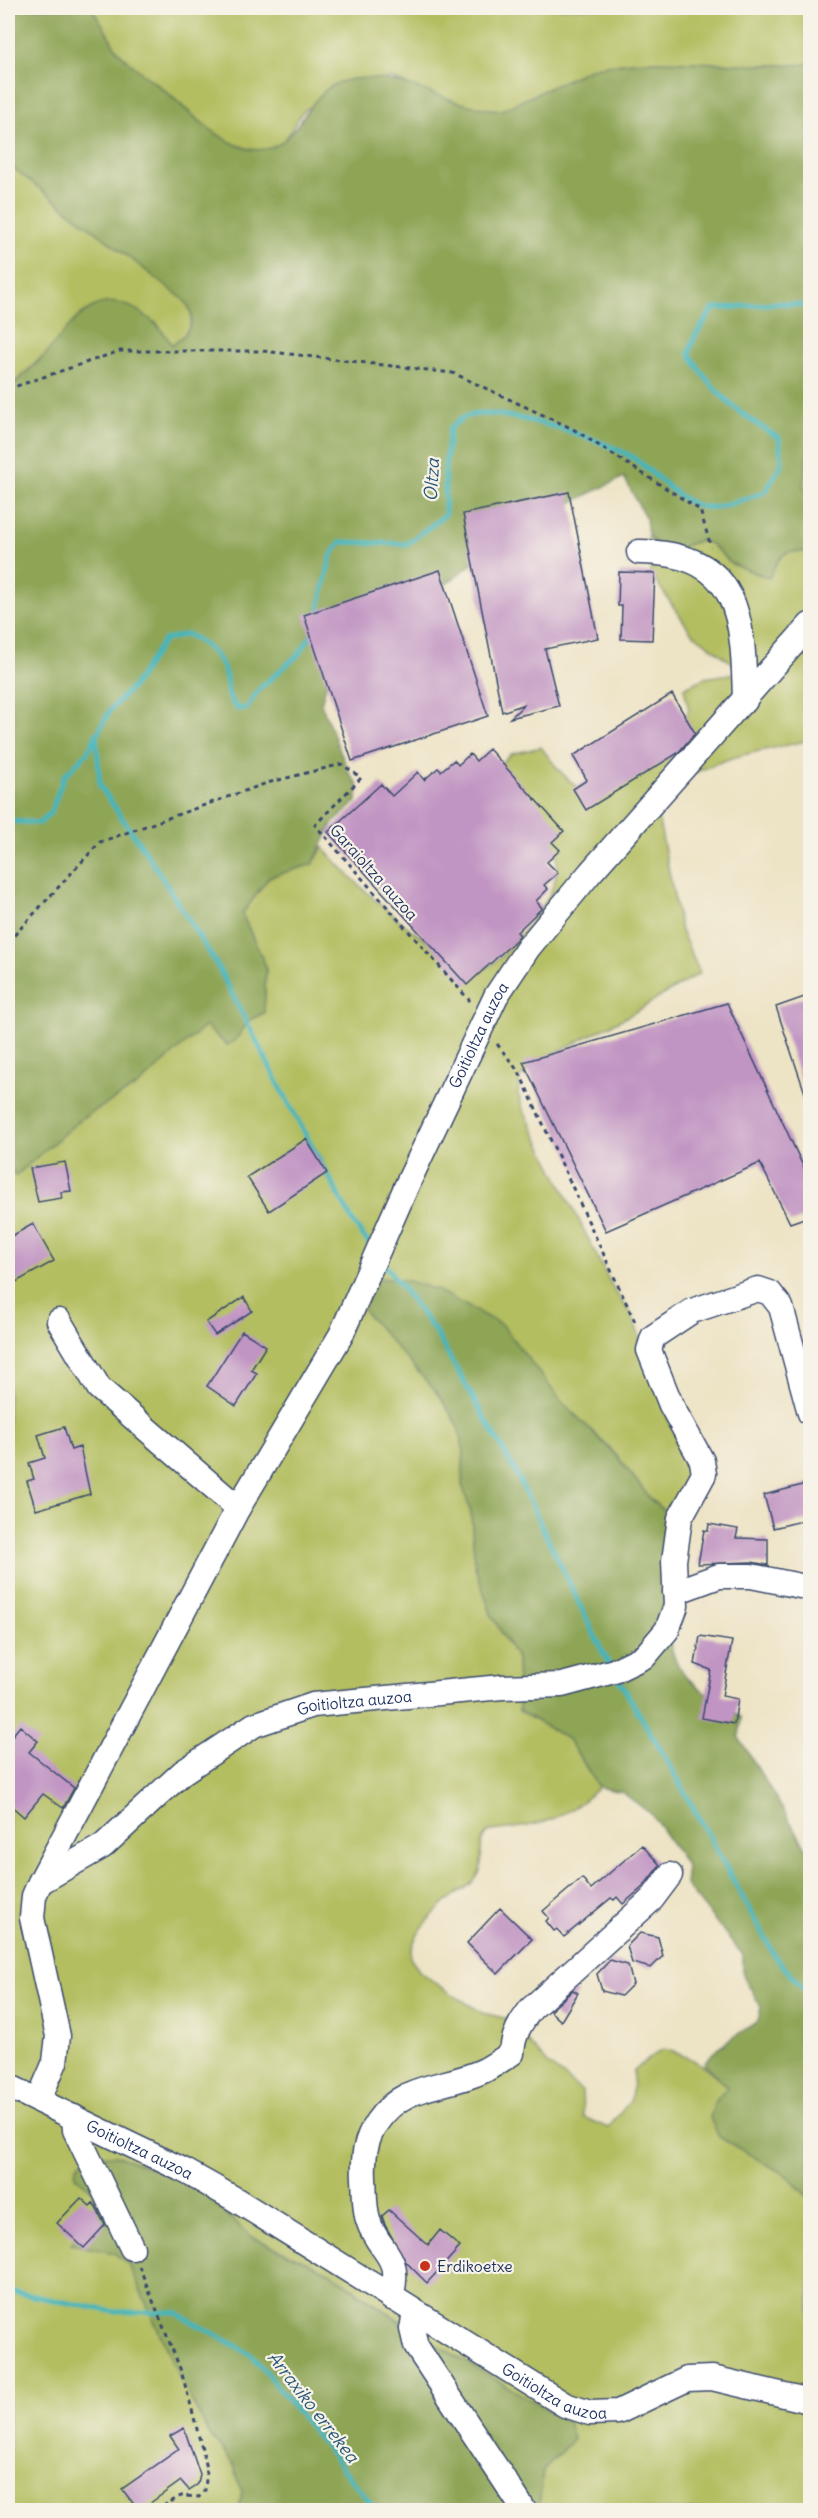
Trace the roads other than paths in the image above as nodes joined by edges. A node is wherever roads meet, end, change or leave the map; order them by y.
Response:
1 (639, 552) dead end
2 (810, 625) edge
3 (745, 701) junction
4 (59, 1321) dead end
5 (810, 1413) edge
6 (238, 1508) junction
7 (810, 1588) edge
8 (675, 1592) junction
9 (670, 1875) dead end
10 (40, 1882) junction
11 (8, 2086) edge
12 (39, 2099) junction
13 (74, 2117) junction
14 (132, 2248) road end
15 (391, 2298) junction
16 (415, 2313) junction
17 (810, 2401) edge
18 (524, 2511) edge

1 - 3 street
2 - 3 street, Goitioltza auzoa
3 - 6 street, Goitioltza auzoa
4 - 6 street
5 - 8 street, Goitioltza auzoa
6 - 10 street, Goitioltza auzoa
7 - 8 street
8 - 10 street, Goitioltza auzoa
9 - 15 street
10 - 12 street, Goitioltza auzoa
11 - 12 street, Goitioltza auzoa
12 - 13 street, Goitioltza auzoa
13 - 14 street
13 - 15 street, Goitioltza auzoa
15 - 16 street, Goitioltza auzoa
16 - 17 street, Goitioltza auzoa
16 - 18 street

